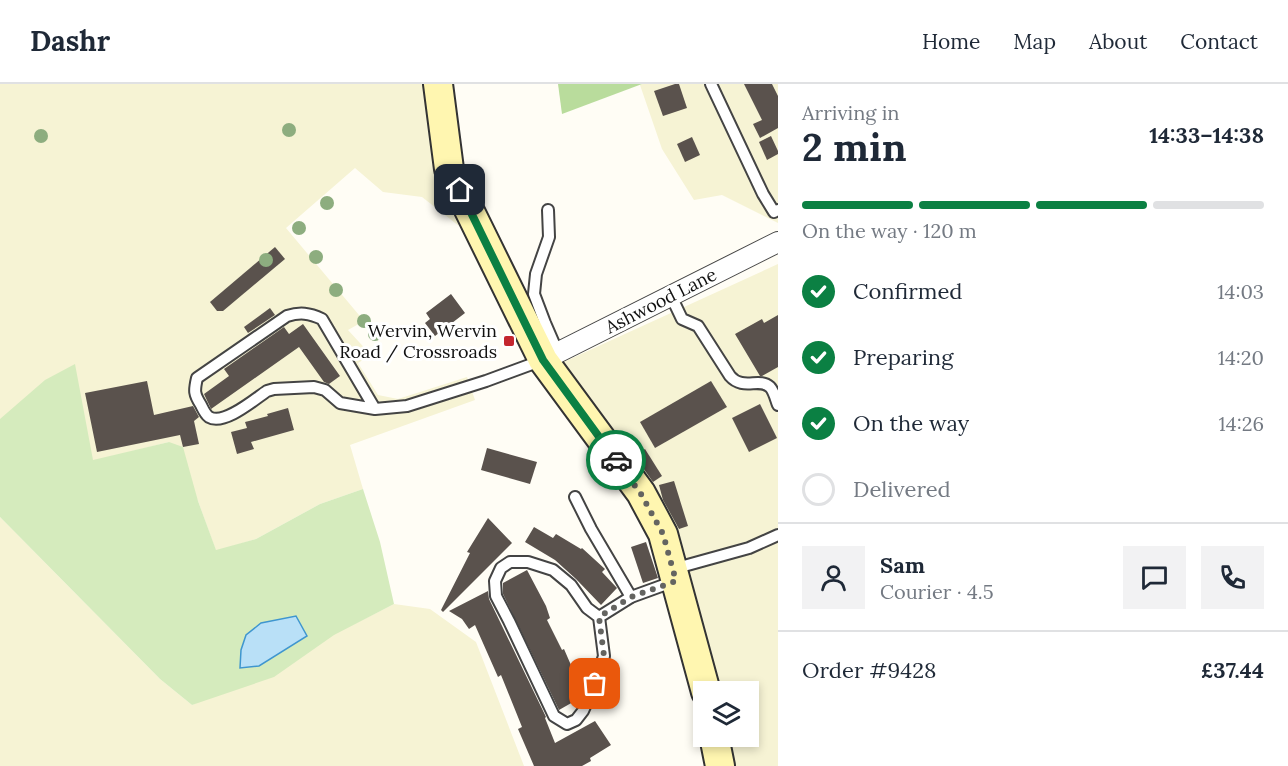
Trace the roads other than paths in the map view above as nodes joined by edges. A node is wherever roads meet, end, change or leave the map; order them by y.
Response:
1 (438, 84) edge
2 (711, 84) edge
3 (548, 210) dead end
4 (778, 210) edge
5 (778, 242) edge
6 (671, 296) junction
7 (551, 357) junction
8 (777, 402) edge
9 (375, 409) junction
10 (575, 497) dead end
11 (778, 535) edge
12 (674, 575) junction
13 (631, 597) junction
14 (599, 617) junction
15 (703, 681) edge
16 (716, 747) edge
17 (720, 766) edge

1 - 7 street
2 - 4 lane
3 - 7 lane
5 - 6 street, Ashwood Lane
6 - 7 street, Ashwood Lane
6 - 8 lane
7 - 9 lane
7 - 12 street
9 - 9 lane
10 - 13 lane
11 - 12 lane
12 - 13 lane
12 - 15 street
13 - 14 lane
14 - 14 lane
16 - 17 street

